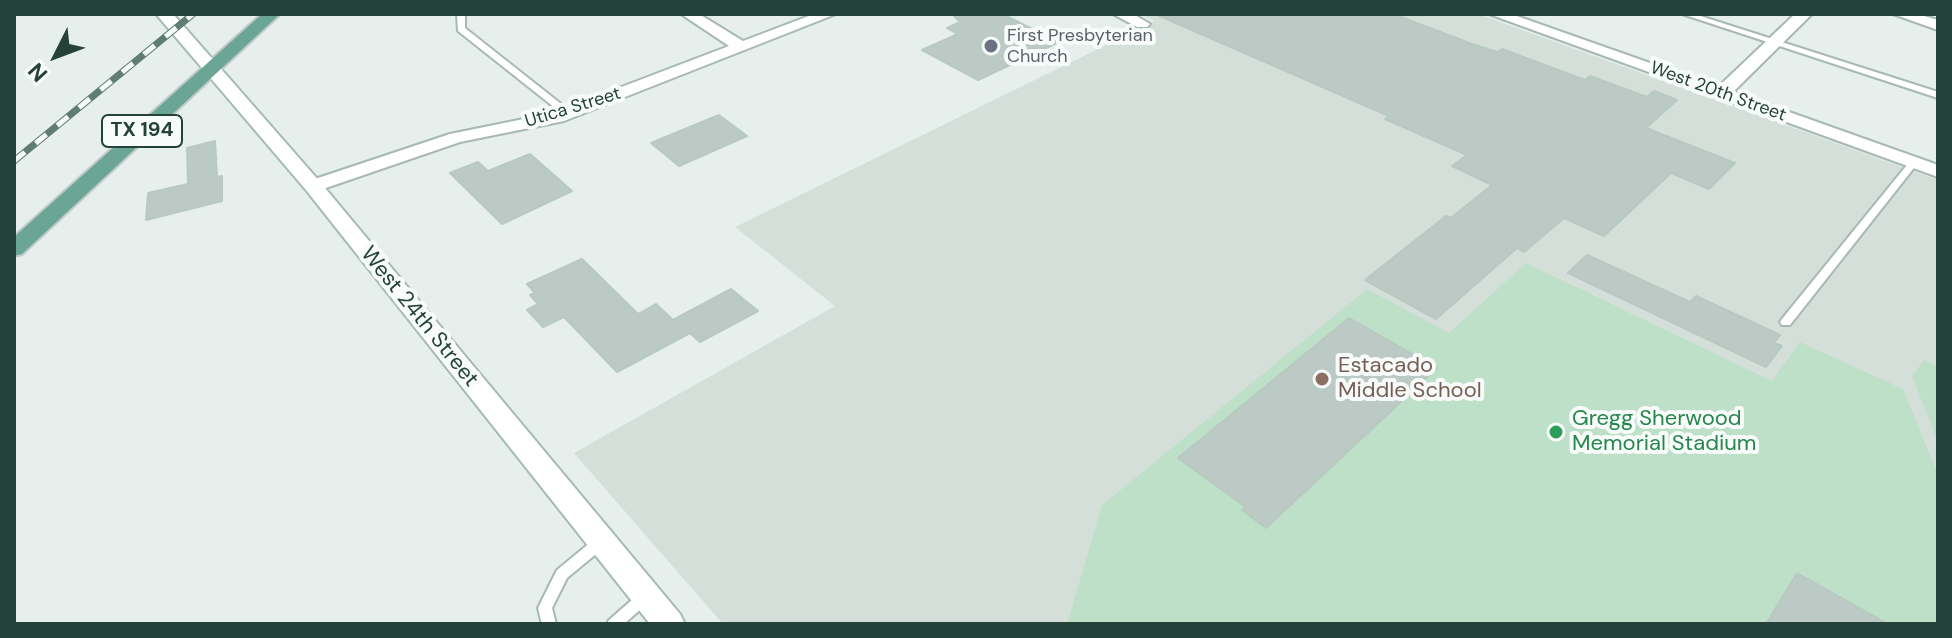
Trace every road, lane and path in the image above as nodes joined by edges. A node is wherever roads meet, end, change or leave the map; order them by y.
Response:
1 (164, 14) edge
2 (272, 14) edge
3 (461, 14) edge
4 (689, 14) edge
5 (828, 14) edge
6 (1121, 14) edge
7 (1497, 14) edge
8 (1686, 14) edge
9 (1804, 14) edge
10 (1901, 14) edge
11 (1142, 24) dead end
12 (1938, 25) edge
13 (1775, 43) junction
14 (741, 47) junction
15 (209, 68) junction
16 (1721, 94) junction
17 (1938, 95) edge
18 (567, 113) junction
19 (1914, 162) junction
20 (1938, 171) edge
21 (313, 186) junction
22 (14, 249) edge
23 (1786, 322) dead end
24 (602, 541) junction
25 (646, 595) junction
26 (549, 624) edge
27 (614, 624) edge
28 (669, 624) edge

1 - 15 main road, West 24th Street
2 - 15 main road, TX 194
3 - 18 lane
4 - 14 street
5 - 14 street, Utica Street
6 - 11 street
7 - 16 street, West 20th Street
8 - 13 lane
9 - 13 street
10 - 12 street
13 - 16 street
13 - 17 lane
14 - 18 street, Utica Street
15 - 21 main road, West 24th Street
15 - 22 main road, TX 194
16 - 19 street, West 20th Street
18 - 21 street, Utica Street
19 - 20 street, West 20th Street
19 - 23 lane
21 - 24 main road, West 24th Street
24 - 25 main road, West 24th Street
24 - 26 lane
25 - 27 lane
25 - 28 main road, West 24th Street

